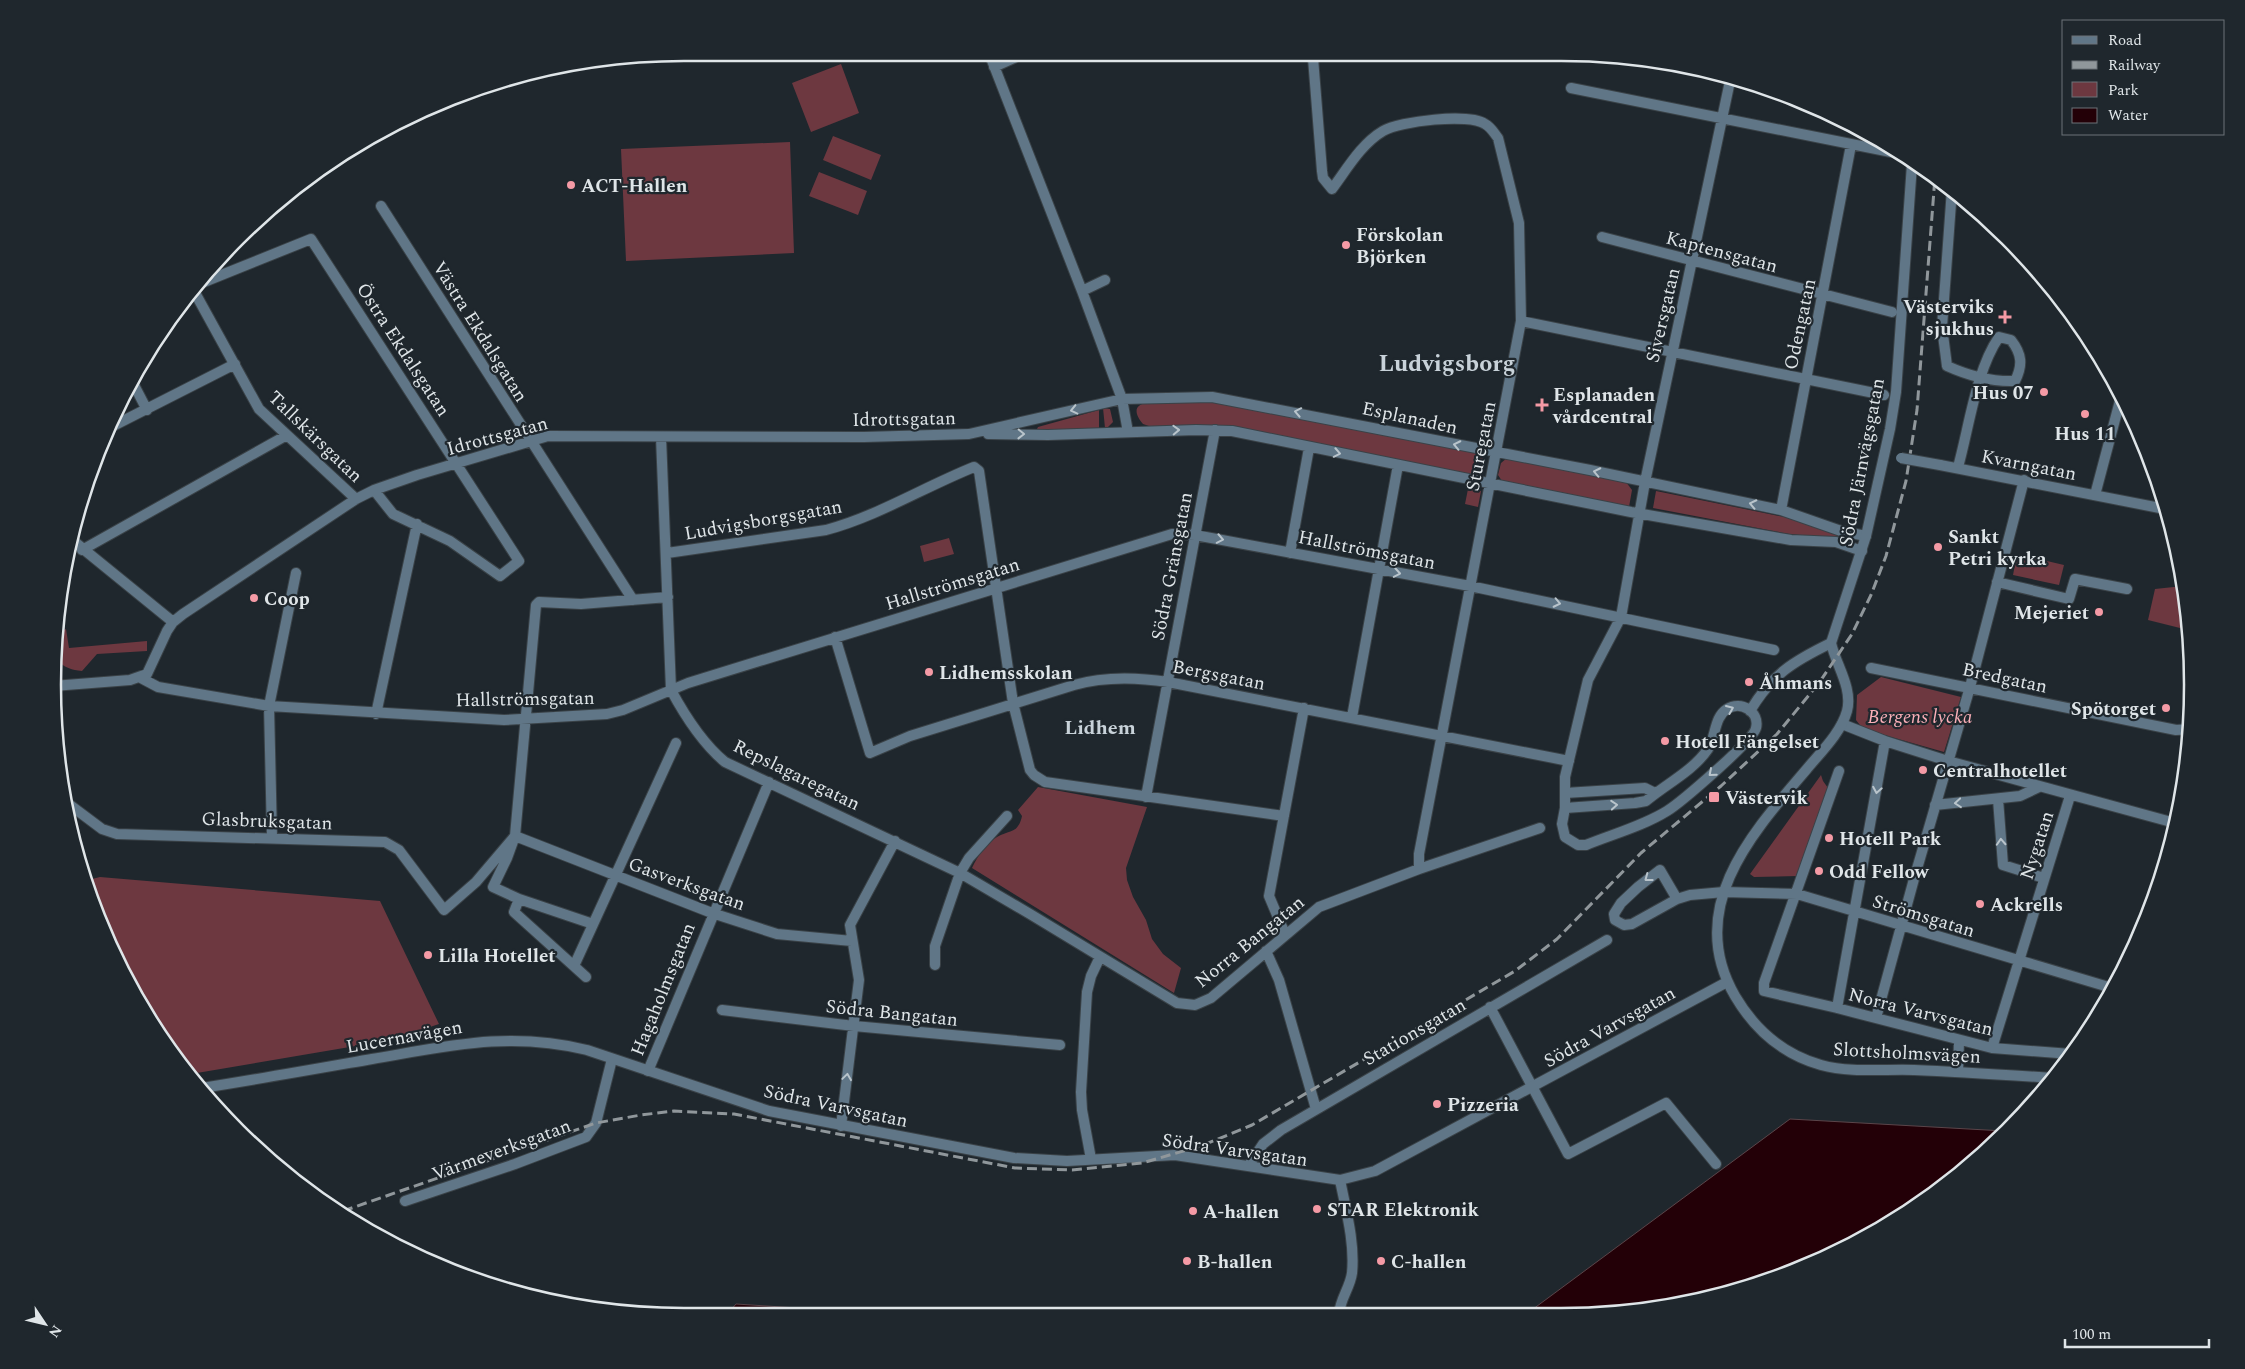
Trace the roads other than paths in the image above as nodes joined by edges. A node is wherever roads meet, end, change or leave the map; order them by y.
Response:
1 (1313, 61) edge
2 (993, 62) edge
3 (1729, 84) edge
4 (1571, 88) dead end
5 (1723, 118) junction
6 (1851, 144) junction
7 (1880, 150) edge
8 (1912, 169) edge
9 (1951, 199) edge
10 (381, 206) dead end
11 (1602, 238) dead end
12 (1692, 261) junction
13 (212, 279) edge
14 (1105, 280) dead end
15 (1082, 290) junction
16 (1823, 295) junction
17 (197, 297) edge
18 (1892, 312) dead end
19 (1520, 320) junction
20 (1672, 351) junction
21 (235, 364) junction
22 (1982, 376) junction
23 (1806, 379) junction
24 (136, 389) edge
25 (1884, 395) dead end
26 (1122, 399) junction
27 (2118, 406) edge
28 (147, 410) junction
29 (120, 423) edge
30 (1215, 430) junction
31 (1128, 432) junction
32 (970, 434) junction
33 (287, 435) junction
34 (661, 437) junction
35 (530, 441) junction
36 (1309, 448) junction
37 (1496, 452) junction
38 (1884, 455) junction
39 (457, 464) junction
40 (1398, 465) junction
41 (1958, 467) junction
42 (2024, 480) junction
43 (1645, 482) junction
44 (1490, 483) junction
45 (374, 490) junction
46 (2095, 495) junction
47 (356, 500) junction
48 (2158, 508) edge
49 (1781, 510) junction
50 (1640, 514) junction
51 (417, 524) junction
52 (1195, 535) junction
53 (1866, 536) junction
54 (77, 545) edge
55 (82, 550) junction
56 (1862, 551) junction
57 (667, 553) junction
58 (1290, 553) junction
59 (1379, 570) junction
60 (296, 574) dead end
61 (1997, 582) junction
62 (1470, 586) junction
63 (997, 587) junction
64 (2127, 589) dead end
65 (668, 597) junction
66 (633, 600) junction
67 (1621, 617) junction
68 (173, 622) junction
69 (835, 637) junction
70 (1831, 643) junction
71 (1774, 650) dead end
72 (1871, 668) dead end
73 (141, 678) junction
74 (61, 681) edge
75 (1168, 682) junction
76 (1970, 687) junction
77 (671, 690) junction
78 (1013, 703) junction
79 (269, 706) junction
80 (1304, 708) junction
81 (1750, 710) junction
82 (376, 714) junction
83 (1352, 717) junction
84 (524, 720) junction
85 (1842, 724) junction
86 (2182, 730) edge
87 (1442, 736) junction
88 (1885, 742) junction
89 (676, 743) dead end
90 (1569, 761) junction
91 (1948, 761) junction
92 (1839, 771) dead end
93 (769, 782) junction
94 (2040, 787) junction
95 (1565, 793) junction
96 (1655, 793) junction
97 (2070, 796) junction
98 (1146, 797) junction
99 (1998, 799) junction
100 (1935, 805) junction
101 (1565, 808) junction
102 (74, 809) edge
103 (1007, 816) dead end
104 (1284, 816) junction
105 (2169, 821) edge
106 (1540, 828) dead end
107 (515, 836) junction
108 (272, 838) junction
109 (894, 841) junction
110 (1419, 869) junction
111 (960, 873) junction
112 (616, 876) junction
113 (2044, 878) junction
114 (1724, 892) junction
115 (1797, 894) junction
116 (519, 898) junction
117 (1677, 899) junction
118 (1855, 912) junction
119 (712, 913) junction
120 (593, 924) junction
121 (1901, 926) junction
122 (1285, 934) junction
123 (1606, 940) dead end
124 (852, 941) junction
125 (1266, 951) junction
126 (1100, 957) junction
127 (2019, 962) junction
128 (935, 965) dead end
129 (574, 966) junction
130 (586, 977) dead end
131 (1727, 982) junction
132 (2105, 986) edge
133 (1490, 1007) junction
134 (1838, 1008) junction
135 (722, 1010) dead end
136 (1876, 1018) junction
137 (854, 1026) junction
138 (1959, 1040) junction
139 (1060, 1045) dead end
140 (1992, 1048) junction
141 (2063, 1053) edge
142 (612, 1059) junction
143 (648, 1071) junction
144 (1958, 1072) junction
145 (2044, 1077) edge
146 (209, 1087) edge
147 (1533, 1088) junction
148 (1316, 1109) junction
149 (842, 1126) junction
150 (1092, 1160) junction
151 (1716, 1164) dead end
152 (1249, 1165) junction
153 (1340, 1180) junction
154 (405, 1201) dead end
155 (1339, 1308) edge

1 - 19 street, Sturegatan
2 - 15 street
3 - 5 street, Siversgatan
4 - 5 street
5 - 6 street
5 - 12 street, Siversgatan
6 - 7 street
6 - 16 street, Odengatan
8 - 38 street, Södra Järnvägsgatan
9 - 22 street
10 - 35 street, Västra Ekdalsgatan
11 - 12 street, Kaptensgatan
12 - 16 street, Kaptensgatan
12 - 20 street, Siversgatan
13 - 39 street, Östra Ekdalsgatan
14 - 15 street
15 - 26 street
16 - 18 street, Kaptensgatan
16 - 23 street, Odengatan
17 - 21 street, Tallskärsgatan
19 - 20 street
19 - 37 street, Sturegatan
20 - 23 street
20 - 43 street, Siversgatan
21 - 28 street
21 - 33 street, Tallskärsgatan
22 - 22 street
22 - 41 street
23 - 25 street
23 - 49 street, Odengatan
24 - 28 street
26 - 31 street
26 -> 32 street, Esplanaden
37 -> 26 street, Esplanaden
27 - 46 street
28 - 29 street
31 -> 30 street
30 - 36 street
30 - 52 street, Södra Gränsgatan
32 -> 31 street
32 - 34 street, Idrottsgatan
33 - 47 street, Tallskärsgatan
33 - 55 street
34 - 35 street, Idrottsgatan
34 - 57 street, Repslagaregatan
35 - 39 street, Idrottsgatan
35 - 66 street, Västra Ekdalsgatan
36 -> 40 street
36 - 58 street
43 -> 37 street, Esplanaden
37 - 44 street, Sturegatan
38 - 41 street, Kvarngatan, bridge
38 - 53 street, Södra Järnvägsgatan
39 - 45 street, Idrottsgatan
39 - 51 street, Östra Ekdalsgatan
40 - 44 street
40 - 59 street
41 - 42 street, Kvarngatan
42 - 46 street, Kvarngatan
42 - 61 street
49 -> 43 street, Esplanaden
43 - 50 street, Siversgatan
44 - 50 street
44 - 62 street, Sturegatan
45 - 47 street, Idrottsgatan
45 - 51 street
46 - 48 street, Kvarngatan
47 - 68 street, Idrottsgatan
49 - 53 street, Esplanaden
50 - 56 street
50 - 67 street, Siversgatan
51 - 82 street
52 -> 58 street, Hallströmsgatan
52 - 63 street, Hallströmsgatan
52 - 75 street, Södra Gränsgatan
53 - 56 street, Södra Järnvägsgatan
54 - 55 street
55 - 68 street
56 - 70 street, Södra Järnvägsgatan
57 - 63 street, Ludvigsborgsgatan
57 - 65 street, Repslagaregatan
58 - 59 street, Hallströmsgatan
59 -> 62 street, Hallströmsgatan
59 - 83 street
60 - 79 street
61 - 64 street
61 - 76 street
62 -> 67 street, Hallströmsgatan
62 - 87 street, Sturegatan
63 - 69 street, Hallströmsgatan
63 - 78 street
65 - 66 street
65 - 77 street, Repslagaregatan
66 - 84 street
67 - 71 street, Hallströmsgatan
67 - 90 street, Siversgatan
68 - 73 street
69 - 77 street, Hallströmsgatan
69 - 78 street, Bergsgatan
70 - 81 street
70 - 85 street, Slottsholmsvägen
72 - 76 street, Bredgatan
73 - 74 street
73 - 79 street, Hallströmsgatan
75 - 78 street, Bergsgatan
75 - 80 street, Bergsgatan
75 - 98 street, Södra Gränsgatan
76 - 86 street, Bredgatan
76 - 91 street
77 - 84 street, Hallströmsgatan
77 - 93 street, Repslagaregatan
78 - 98 street
79 - 82 street, Hallströmsgatan
79 - 108 street
80 - 83 street, Bergsgatan
80 - 104 street
96 -> 81 street
81 -> 101 street, Siversgatan
82 - 84 street, Hallströmsgatan
83 - 87 street, Bergsgatan
84 - 107 street
85 - 88 street
85 - 114 street, Slottsholmsvägen
87 - 90 street, Bergsgatan
87 - 110 street, Sturegatan
88 - 91 street
88 -> 118 street
89 - 112 street
90 - 95 street, Siversgatan
91 - 94 street
91 - 100 street
92 - 115 street
93 - 109 street, Repslagaregatan
93 - 119 street, Hagaholmsgatan
94 - 97 street
94 - 99 street
95 - 96 street
95 - 101 street, Siversgatan
101 -> 96 street
97 - 105 street
97 - 113 street, Nygatan
98 - 104 street
99 -> 100 street
113 -> 99 street
100 - 121 street
102 - 108 street, Glasbruksgatan
103 - 111 street
104 - 122 street
106 - 110 street, Norra Bangatan
107 - 108 street, Glasbruksgatan
107 - 112 street, Gasverksgatan
107 - 116 street
109 - 111 street, Repslagaregatan
109 - 124 street
110 - 122 street, Norra Bangatan
111 - 126 street, Repslagaregatan
111 - 128 street
112 - 119 street, Gasverksgatan
112 - 120 street
113 - 127 street, Nygatan
114 - 115 street, Strömsgatan
114 - 117 street
114 - 131 street, Slottsholmsvägen
115 - 118 street, Strömsgatan
115 - 134 street, Norra Varvsgatan
116 - 120 street
116 - 129 street
117 -> 117 street
118 - 121 street, Strömsgatan
118 - 134 street
119 - 124 street, Gasverksgatan
119 - 143 street, Hagaholmsgatan
120 - 129 street
121 - 127 street, Strömsgatan
121 - 136 street
122 - 125 street, Norra Bangatan
123 - 133 street, Stationsgatan
124 - 137 street
125 - 126 street, Norra Bangatan
125 - 148 street
126 - 150 street
127 - 132 street, Strömsgatan
127 - 140 street, Nygatan
129 - 130 street
131 - 144 street, Slottsholmsvägen
131 - 147 street, Södra Varvsgatan
133 - 147 street
133 - 148 street, Stationsgatan
134 - 136 street, Norra Varvsgatan
135 - 137 street, Södra Bangatan
136 - 138 street, Norra Varvsgatan
137 - 139 street, Södra Bangatan
149 -> 137 street
138 - 140 street, Norra Varvsgatan
138 - 144 street
140 - 141 street, Norra Varvsgatan
142 - 143 street, Södra Varvsgatan
142 - 146 street, Lucernavägen
142 - 154 street, Värmeverksgatan
143 - 149 street, Södra Varvsgatan
144 - 145 street, Slottsholmsvägen
147 - 151 street
147 - 153 street, Södra Varvsgatan
148 - 152 street, Stationsgatan
149 - 150 street, Södra Varvsgatan
150 - 152 street, Södra Varvsgatan
152 - 153 street, Södra Varvsgatan
153 - 155 street

